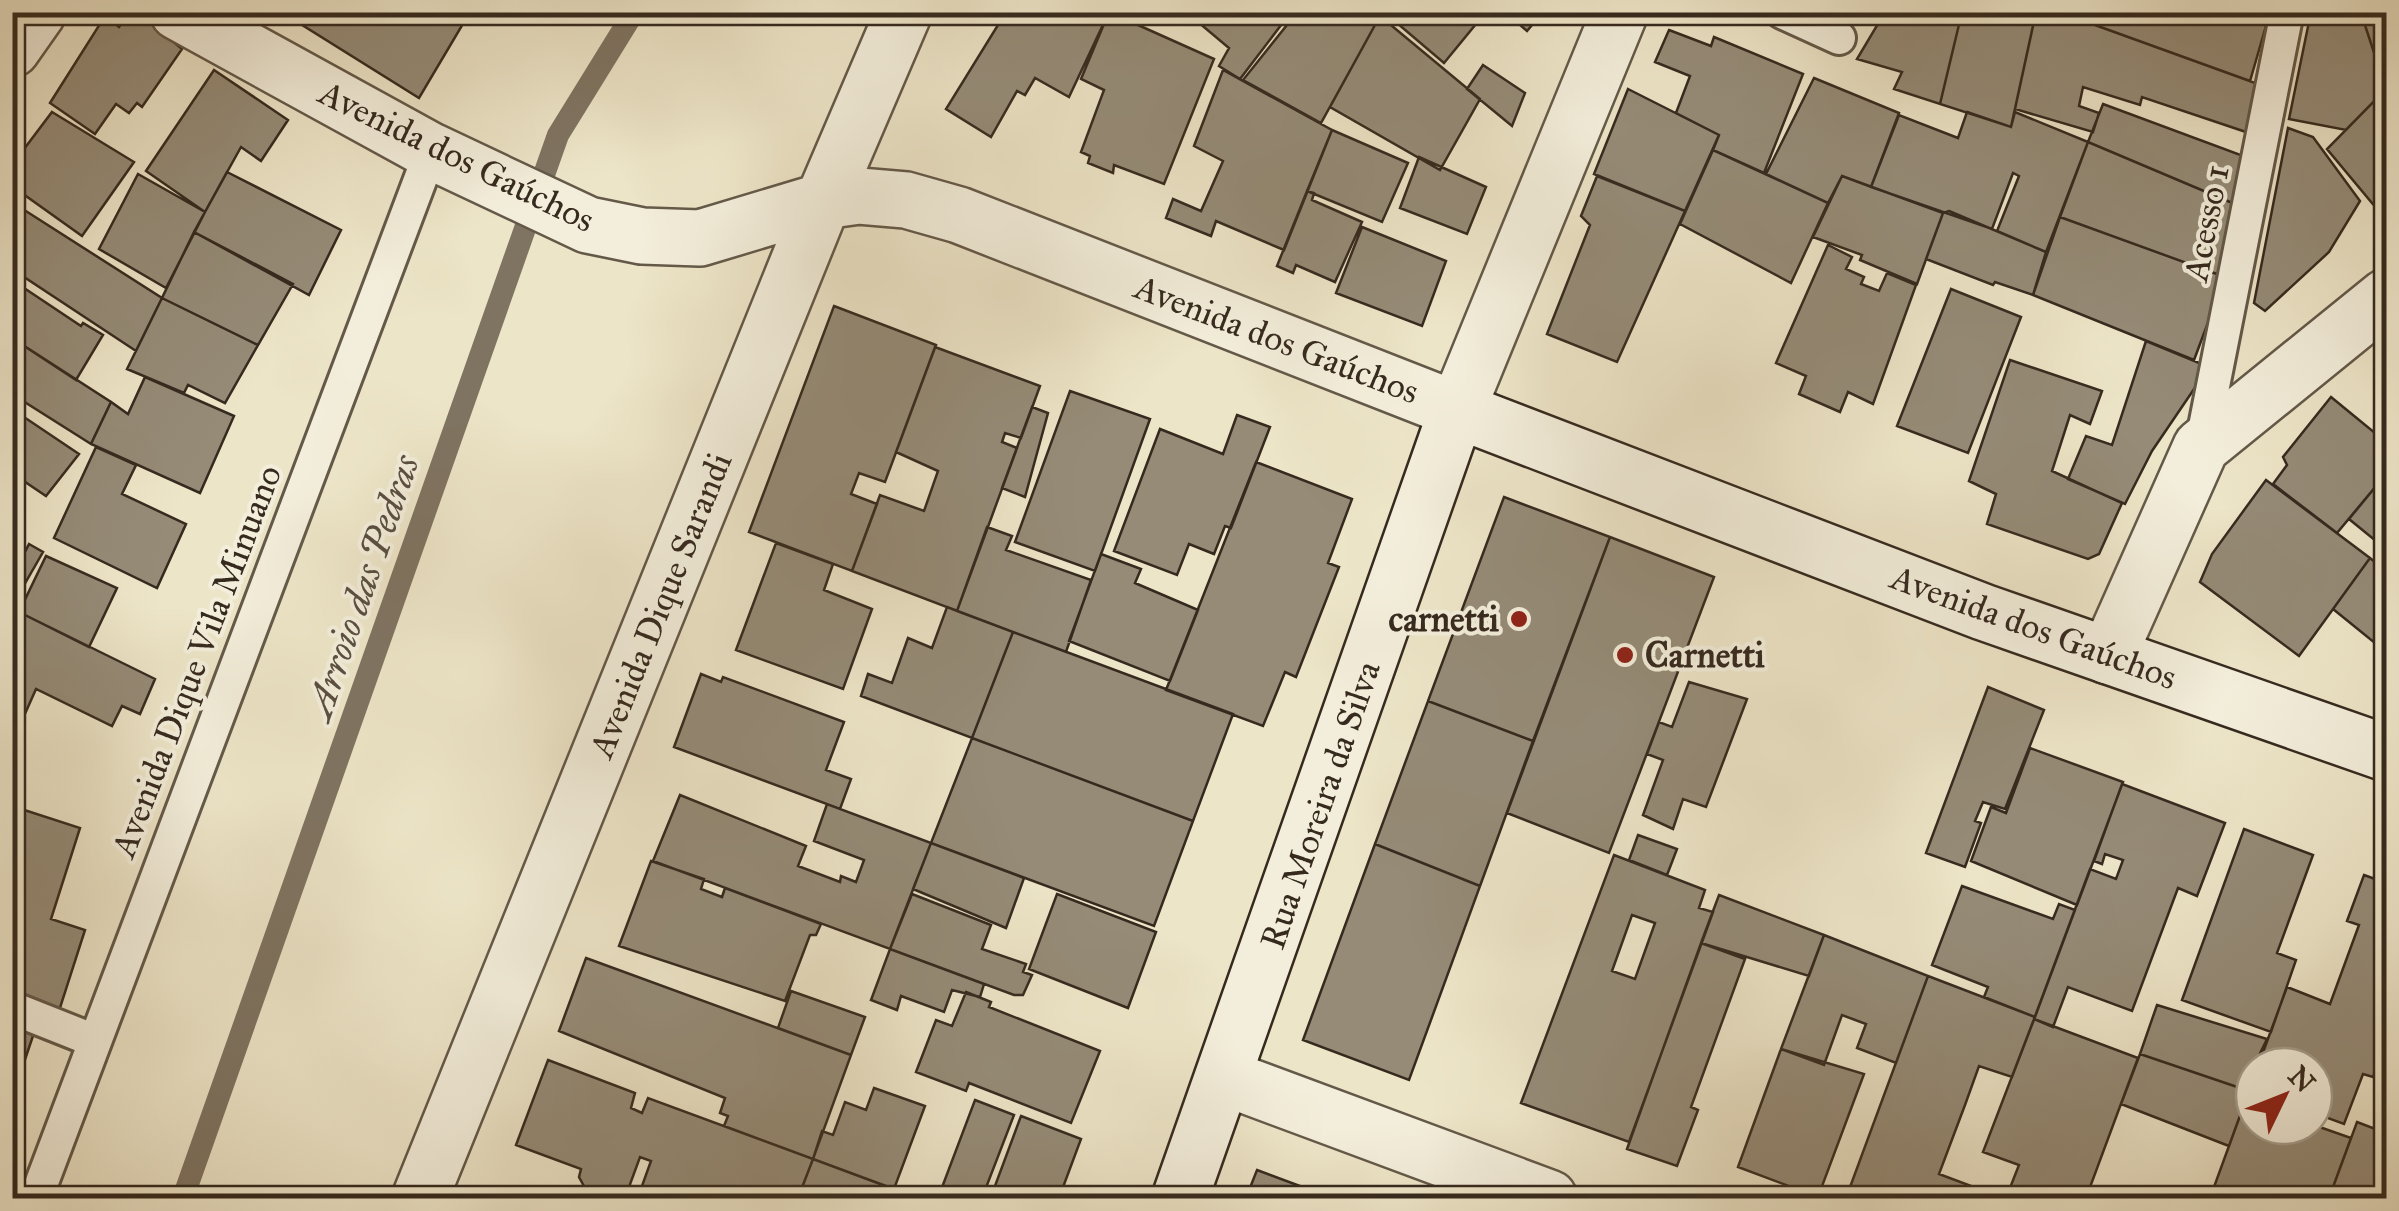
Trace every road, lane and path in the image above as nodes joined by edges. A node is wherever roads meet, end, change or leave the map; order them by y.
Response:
1 (38, 12) edge
2 (178, 12) edge
3 (904, 12) edge
4 (1620, 12) edge
5 (1782, 12) edge
6 (2287, 12) edge
7 (1839, 38) dead end
8 (12, 48) edge
9 (445, 158) junction
10 (824, 202) junction
11 (2386, 297) edge
12 (1456, 410) junction
13 (2200, 447) junction
14 (2108, 656) junction
15 (2386, 753) edge
16 (12, 1008) edge
17 (95, 1042) junction
18 (1226, 1078) junction
19 (36, 1198) edge
20 (420, 1198) edge
21 (1180, 1198) edge
22 (1550, 1198) edge

1 - 8 street
2 - 9 street, Avenida dos Gaúchos
3 - 10 street, Avenida Dique Sarandi
4 - 12 street, Rua Moreira da Silva
5 - 7 lane
6 - 13 lane, Acesso 1
9 - 10 street, Avenida dos Gaúchos
9 - 17 lane, Avenida Dique Vila Minuano
10 - 12 street, Avenida dos Gaúchos
10 - 20 street, Avenida Dique Sarandi
11 - 13 street
12 - 14 street, Avenida dos Gaúchos
12 - 18 street, Rua Moreira da Silva
13 - 14 street
14 - 15 street, Avenida dos Gaúchos
16 - 17 lane
17 - 19 lane, Avenida Dique Vila Minuano
18 - 21 street, Rua Moreira da Silva
18 - 22 street

